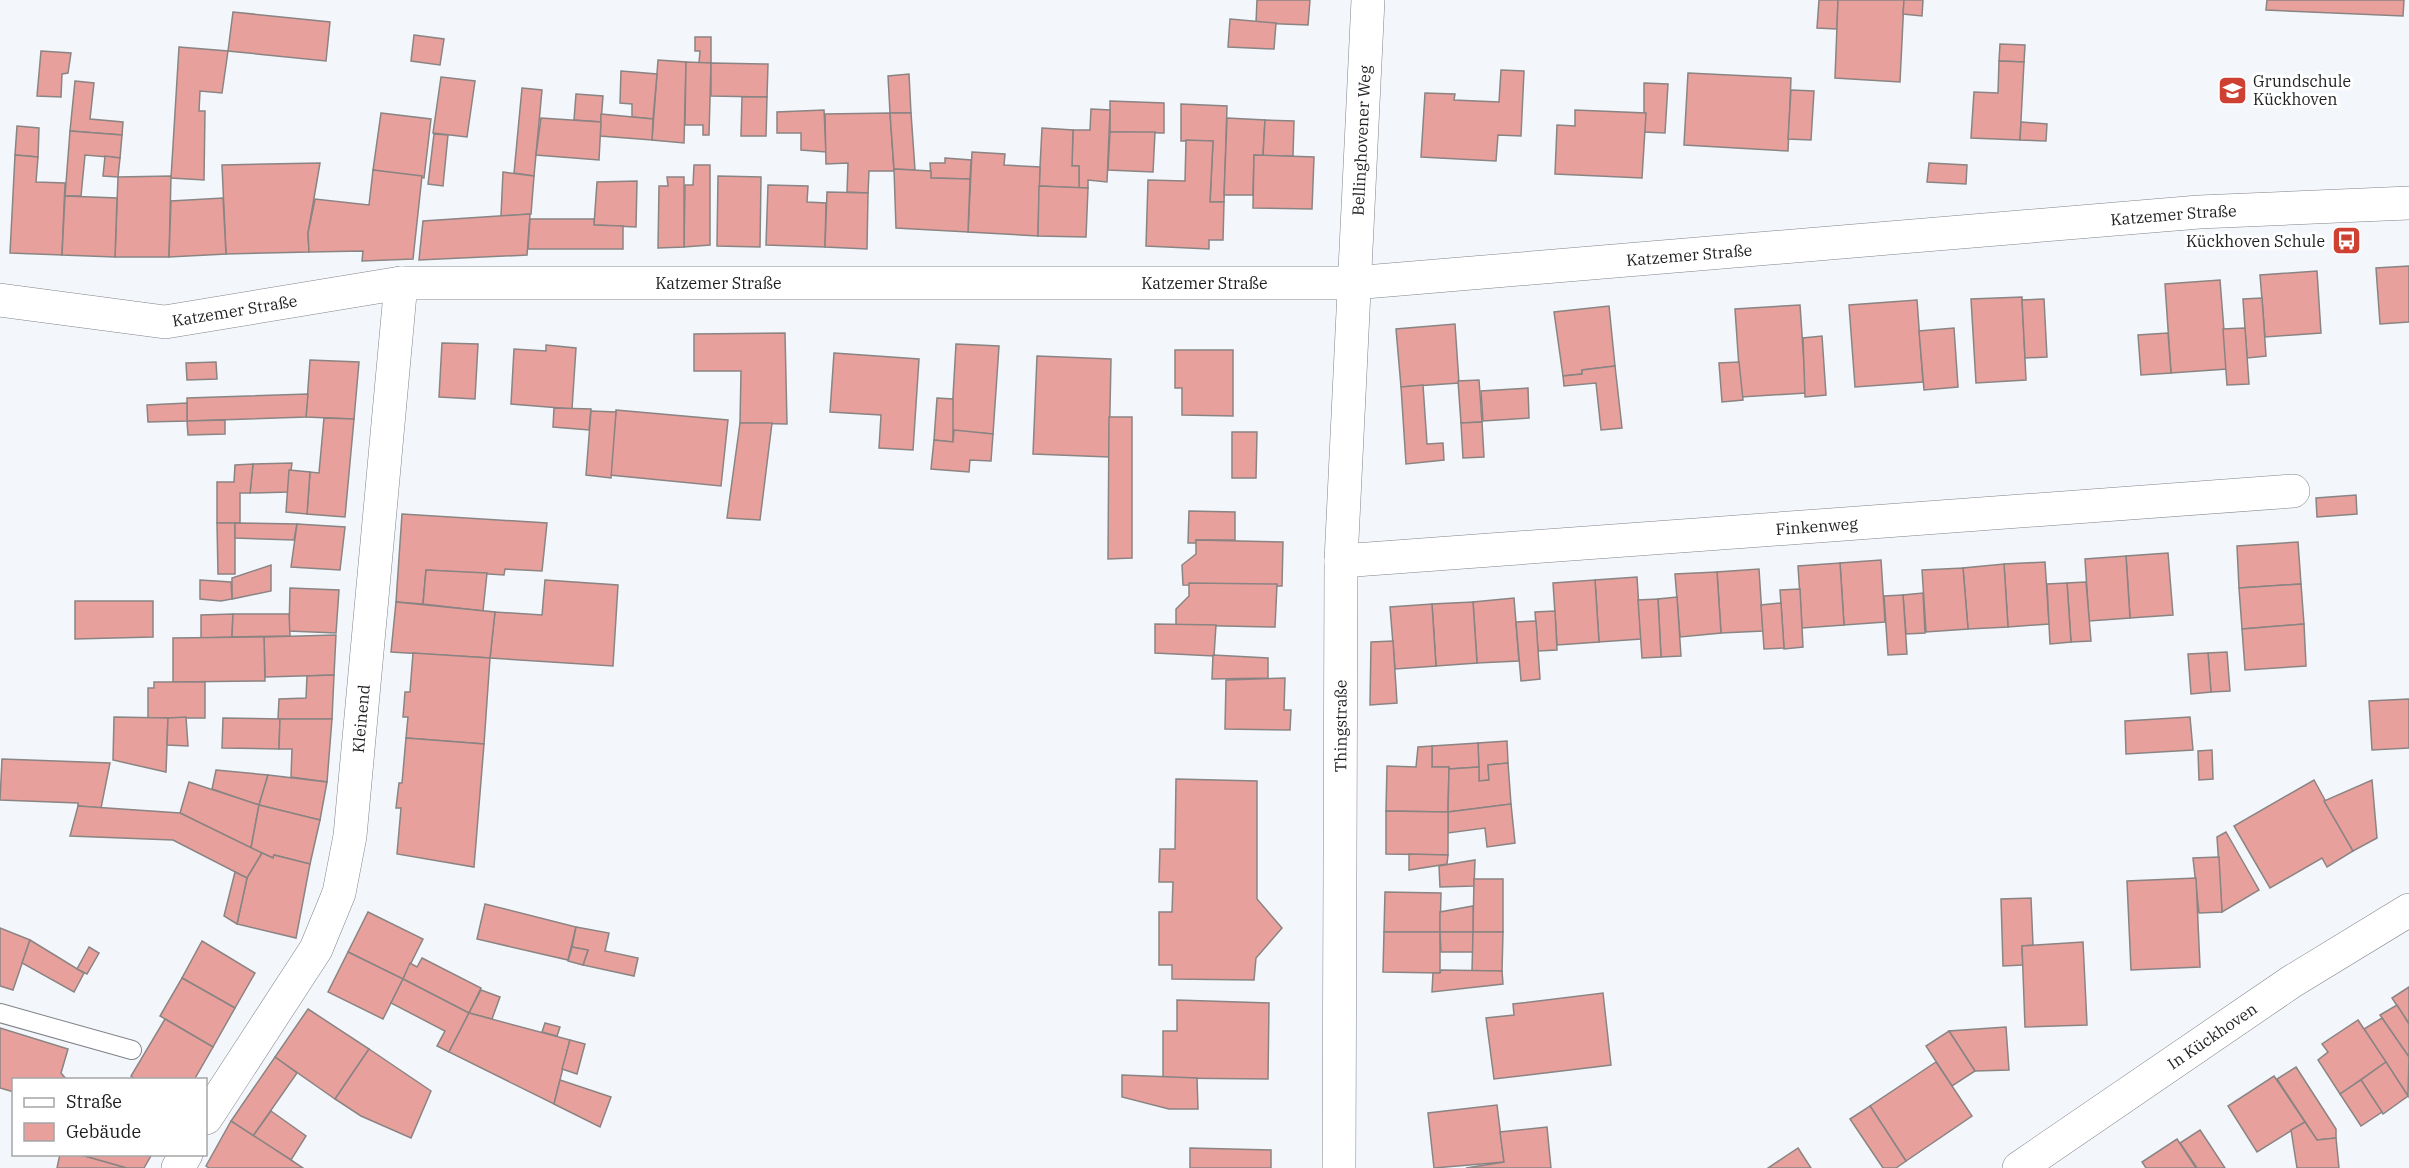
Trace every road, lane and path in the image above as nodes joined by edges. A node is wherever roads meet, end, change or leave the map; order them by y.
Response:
1 (1368, 0) edge
2 (2409, 203) edge
3 (401, 283) junction
4 (1353, 283) junction
5 (0, 300) edge
6 (2293, 491) dead end
7 (1341, 561) junction
8 (2409, 910) edge
9 (0, 1013) edge
10 (132, 1050) dead end
11 (207, 1116) edge
12 (1339, 1168) edge
13 (2019, 1168) edge

1 - 4 street, Bellinghovener Weg
2 - 4 street, Katzemer Straße
3 - 4 street, Katzemer Straße
3 - 5 street, Katzemer Straße
3 - 11 street, Kleinend
4 - 7 street, Thingstraße
6 - 7 street, Finkenweg
7 - 12 street, Thingstraße
8 - 13 street, In Kückhoven
9 - 10 lane

